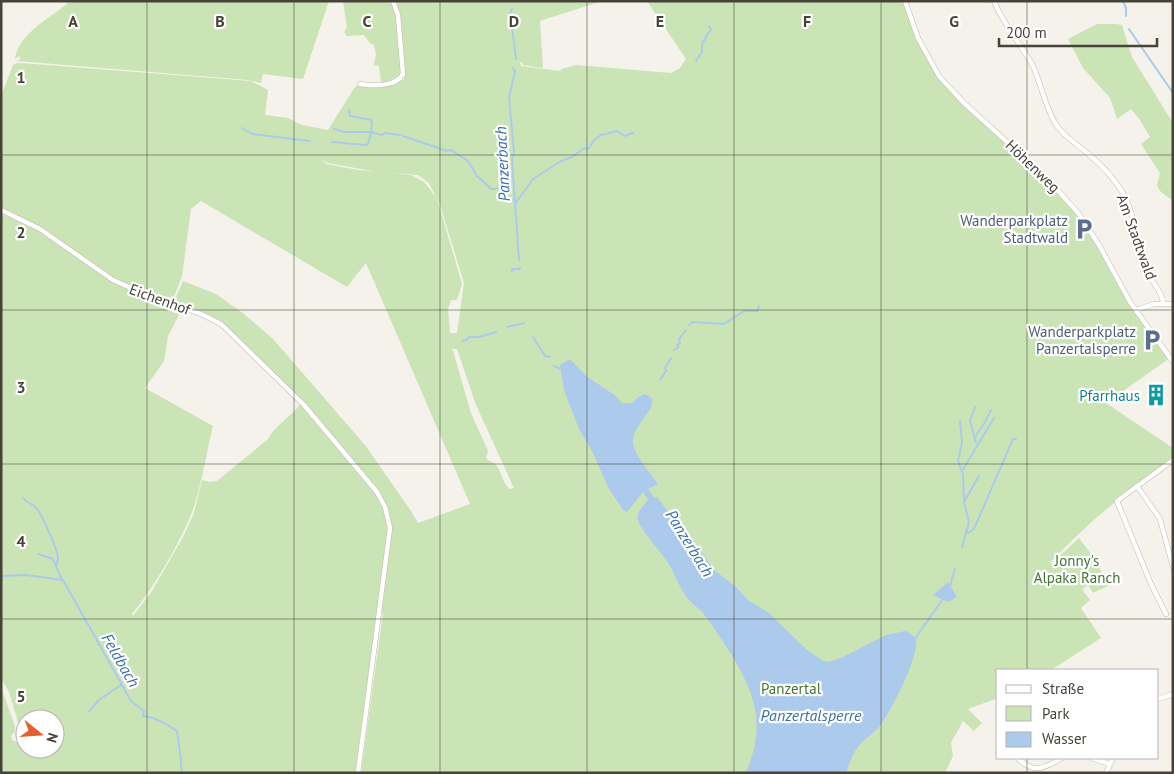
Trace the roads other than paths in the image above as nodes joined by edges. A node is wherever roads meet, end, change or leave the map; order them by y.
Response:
1 (394, 1) edge
2 (905, 1) edge
3 (994, 1) edge
4 (360, 84) dead end
5 (1, 210) edge
6 (1163, 303) junction
7 (1173, 304) edge
8 (1136, 310) junction
9 (1173, 362) edge
10 (1173, 460) edge
11 (1137, 486) junction
12 (1173, 568) edge
13 (1166, 614) dead end
14 (1173, 694) edge
15 (1159, 699) edge
16 (1018, 759) edge
17 (1060, 759) edge
18 (1094, 759) edge
19 (1112, 759) edge
20 (1110, 764) junction
21 (358, 773) edge
22 (1106, 773) edge

1 - 4 street
2 - 8 street, Höhenweg
3 - 6 street, Am Stadtwald
5 - 21 street, Eichenhof
6 - 7 street
6 - 8 street
8 - 9 street, Höhenweg
10 - 11 street
11 - 12 street
11 - 13 street
14 - 15 street
16 - 17 street
18 - 20 street
19 - 20 street
20 - 22 street

